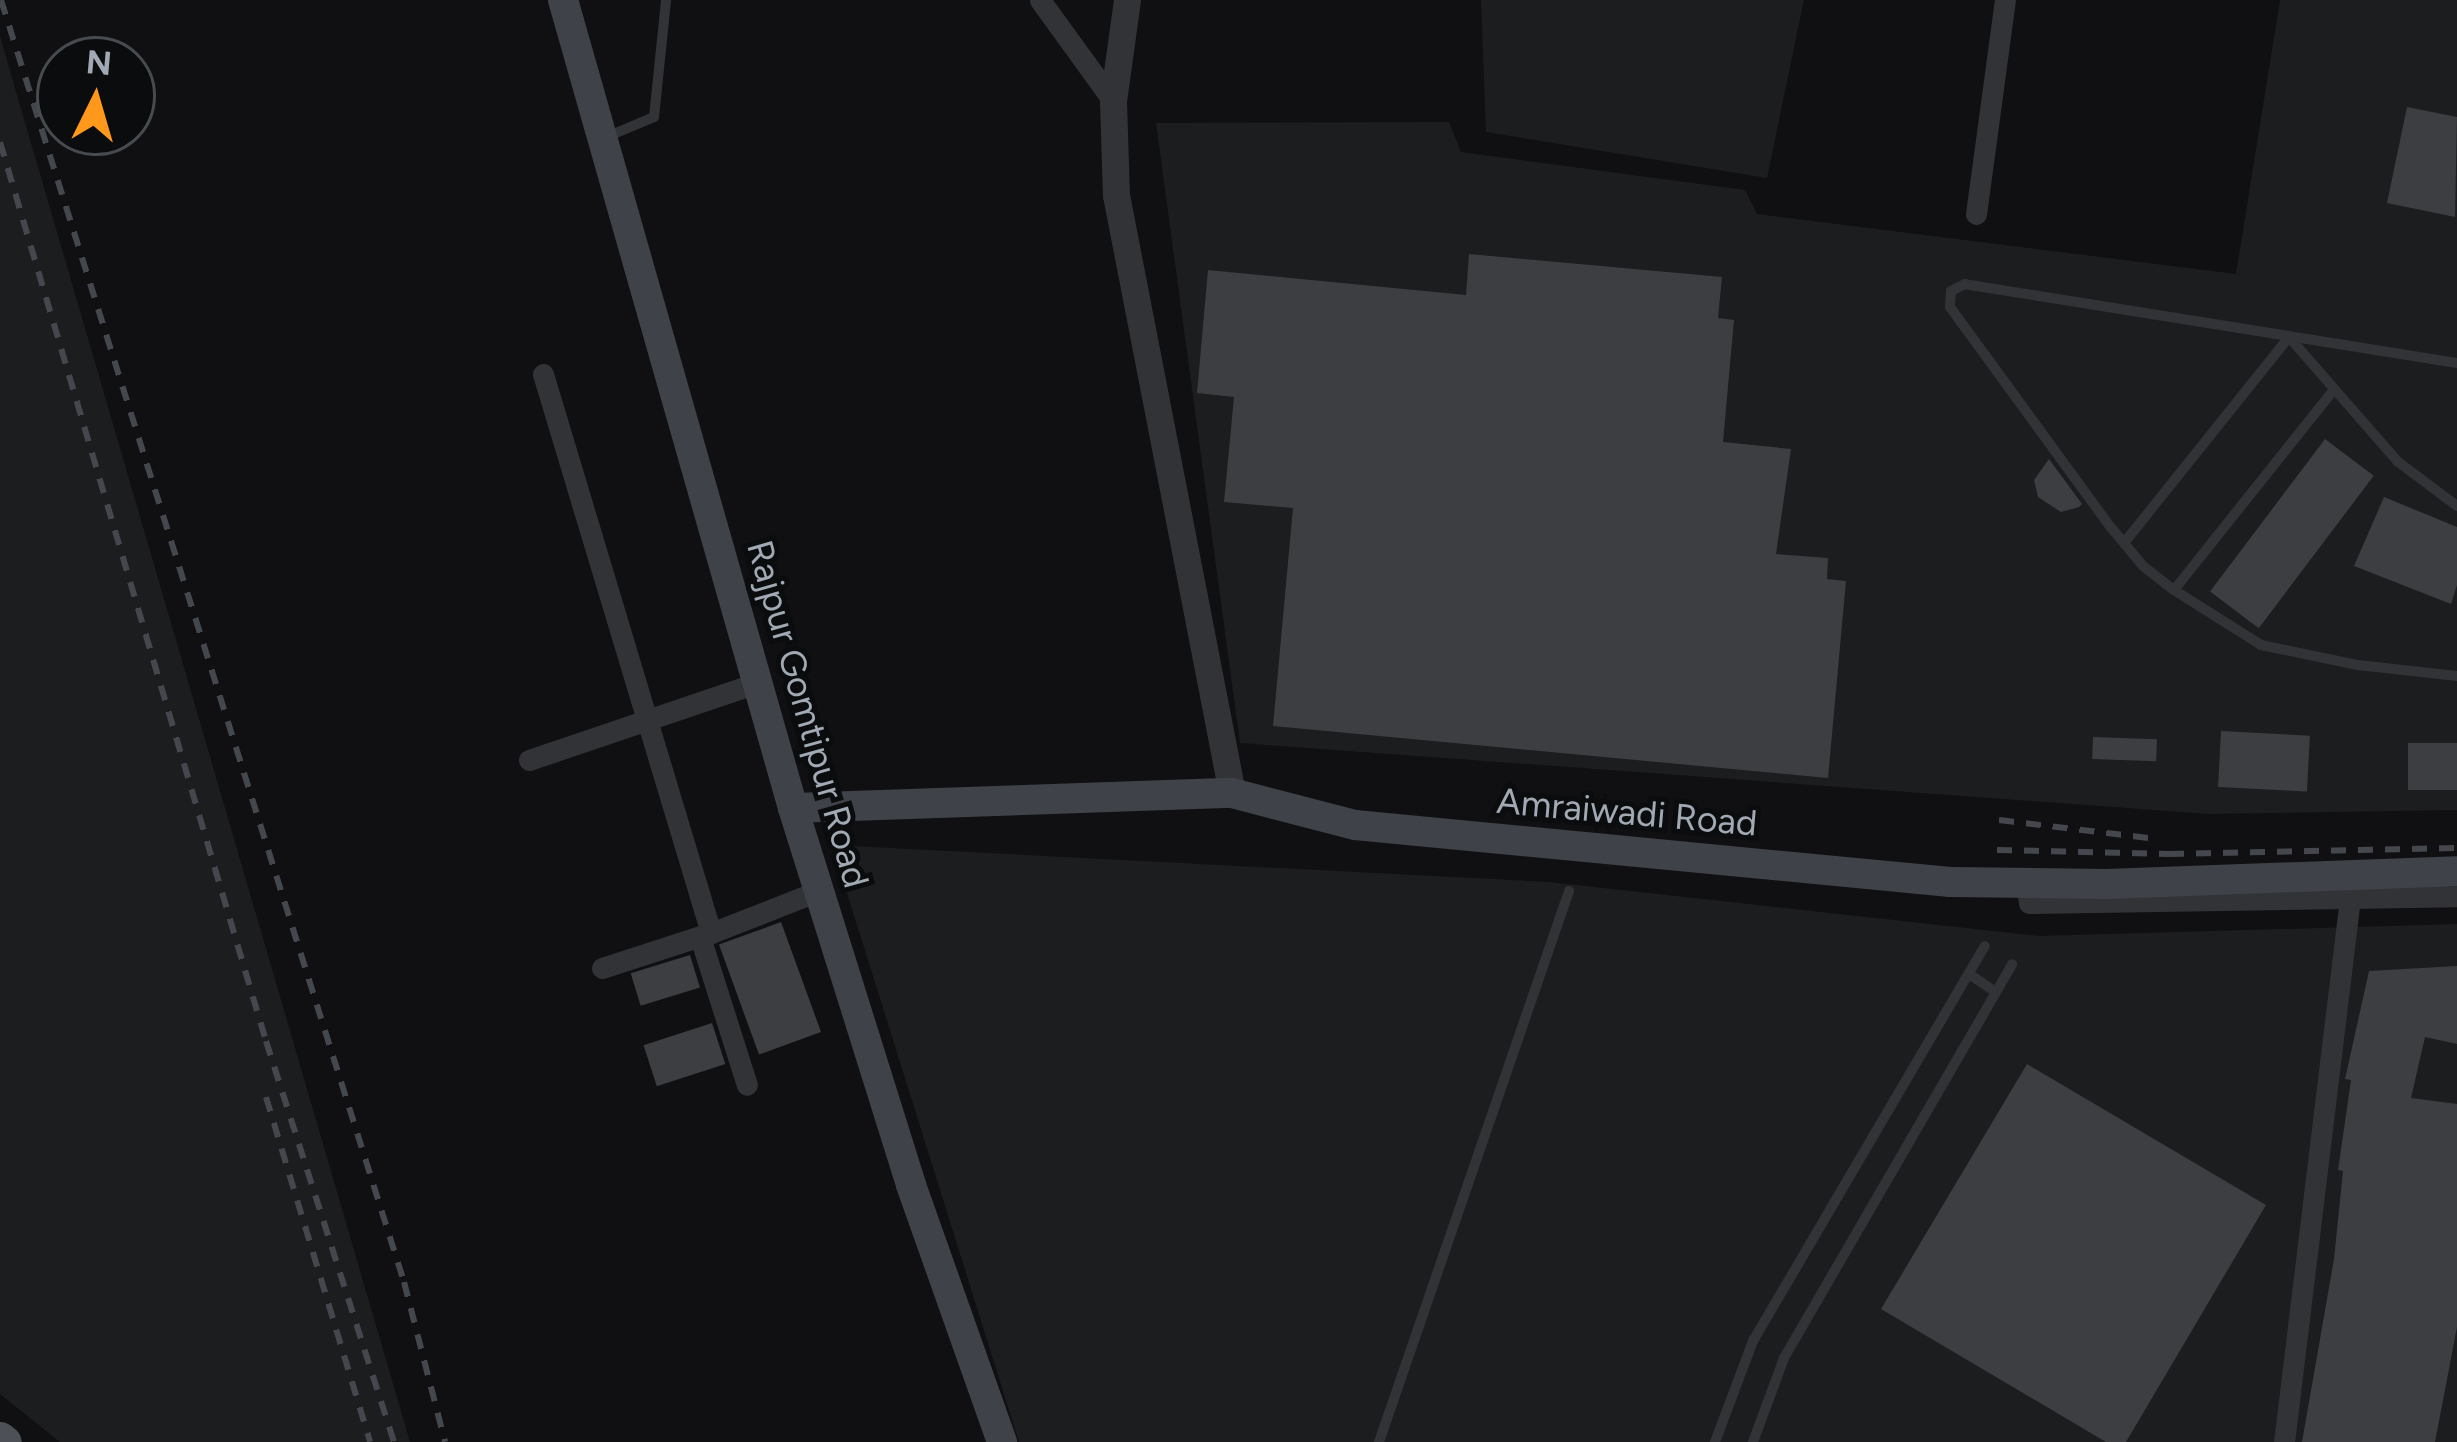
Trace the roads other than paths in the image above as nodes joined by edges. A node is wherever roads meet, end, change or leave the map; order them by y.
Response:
1 (562, 0) edge
2 (666, 0) edge
3 (1040, 0) edge
4 (1127, 0) edge
5 (2005, 0) edge
6 (1113, 101) junction
7 (602, 139) junction
8 (1976, 214) dead end
9 (2289, 337) junction
10 (2457, 363) edge
11 (543, 374) dead end
12 (2333, 391) junction
13 (2457, 506) edge
14 (2124, 543) junction
15 (2174, 590) junction
16 (2457, 676) edge
17 (758, 683) junction
18 (644, 722) junction
19 (529, 760) dead end
20 (1232, 793) junction
21 (793, 808) junction
22 (2457, 871) edge
23 (2026, 883) junction
24 (818, 891) junction
25 (1569, 891) dead end
26 (2457, 896) edge
27 (2350, 898) junction
28 (705, 935) junction
29 (1985, 946) dead end
30 (2012, 964) dead end
31 (602, 968) dead end
32 (1969, 974) junction
33 (1996, 992) junction
34 (747, 1085) dead end
35 (1002, 1442) edge
36 (1379, 1442) edge
37 (1715, 1442) edge
38 (1753, 1442) edge
39 (2284, 1442) edge

1 - 7 main road, Rajpur Gomtipur Road
2 - 7 lane
3 - 6 street
4 - 6 street
5 - 8 street
6 - 20 street
7 - 17 main road, Rajpur Gomtipur Road
9 - 10 lane
9 - 12 lane
9 - 14 lane
9 - 14 lane
11 - 18 street
12 - 13 lane
12 - 15 lane
14 - 15 lane
15 - 16 lane
17 - 18 street
17 - 21 main road, Rajpur Gomtipur Road
18 - 19 street
18 - 28 street
20 - 21 main road, Amraiwadi Road
20 - 23 main road, Amraiwadi Road
21 - 24 main road, Rajpur Gomtipur Road
22 - 23 main road, Amraiwadi Road
23 - 27 street
24 - 28 street
24 - 35 main road, Rajpur Gomtipur Road
25 - 36 lane
26 - 27 street
27 - 39 street
28 - 31 street
28 - 34 street
29 - 32 lane
30 - 33 lane
32 - 33 lane
32 - 37 lane
33 - 38 lane

